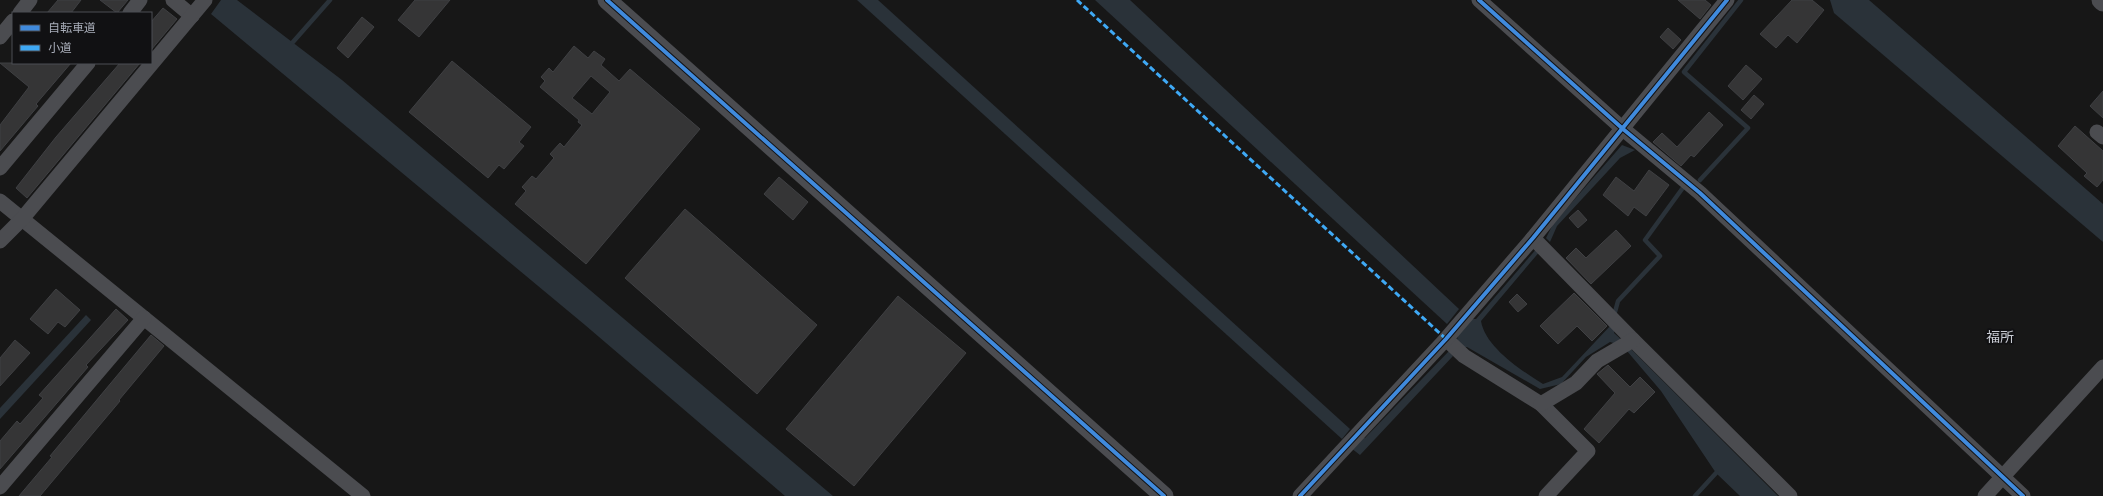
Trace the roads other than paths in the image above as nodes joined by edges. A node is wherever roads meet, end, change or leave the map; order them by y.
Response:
1 (30, 0) edge
2 (140, 0) edge
3 (173, 0) edge
4 (205, 0) edge
5 (607, 0) edge
6 (1479, 0) edge
7 (1727, 0) edge
8 (2101, 0) edge
9 (2103, 2) edge
10 (21, 12) edge
11 (131, 12) edge
12 (192, 16) junction
13 (12, 22) edge
14 (0, 37) edge
15 (87, 64) edge
16 (152, 64) edge
17 (152, 64) edge
18 (1623, 129) junction
19 (0, 168) edge
20 (0, 201) edge
21 (22, 219) junction
22 (1533, 238) junction
23 (0, 241) edge
24 (144, 318) junction
25 (1446, 339) junction
26 (1633, 340) junction
27 (2103, 367) edge
28 (1541, 404) junction
29 (2002, 477) junction
30 (0, 487) edge
31 (363, 496) edge
32 (1164, 496) edge
33 (1300, 496) edge
34 (1546, 496) edge
35 (1790, 496) edge
36 (1985, 496) edge
37 (2023, 496) edge

1 - 10 street
2 - 11 street
3 - 12 street
4 - 12 street
5 - 32 street
6 - 18 street
7 - 18 street
8 - 9 street
12 - 16 street
13 - 14 street
15 - 19 street
17 - 21 street
18 - 22 street
18 - 29 street
20 - 21 street
21 - 23 street
21 - 24 street
22 - 25 street
22 - 26 street
24 - 30 street
24 - 31 street
25 - 28 street
25 - 33 street
26 - 28 street
26 - 35 street
27 - 29 street
28 - 34 street
29 - 36 street
29 - 37 street

